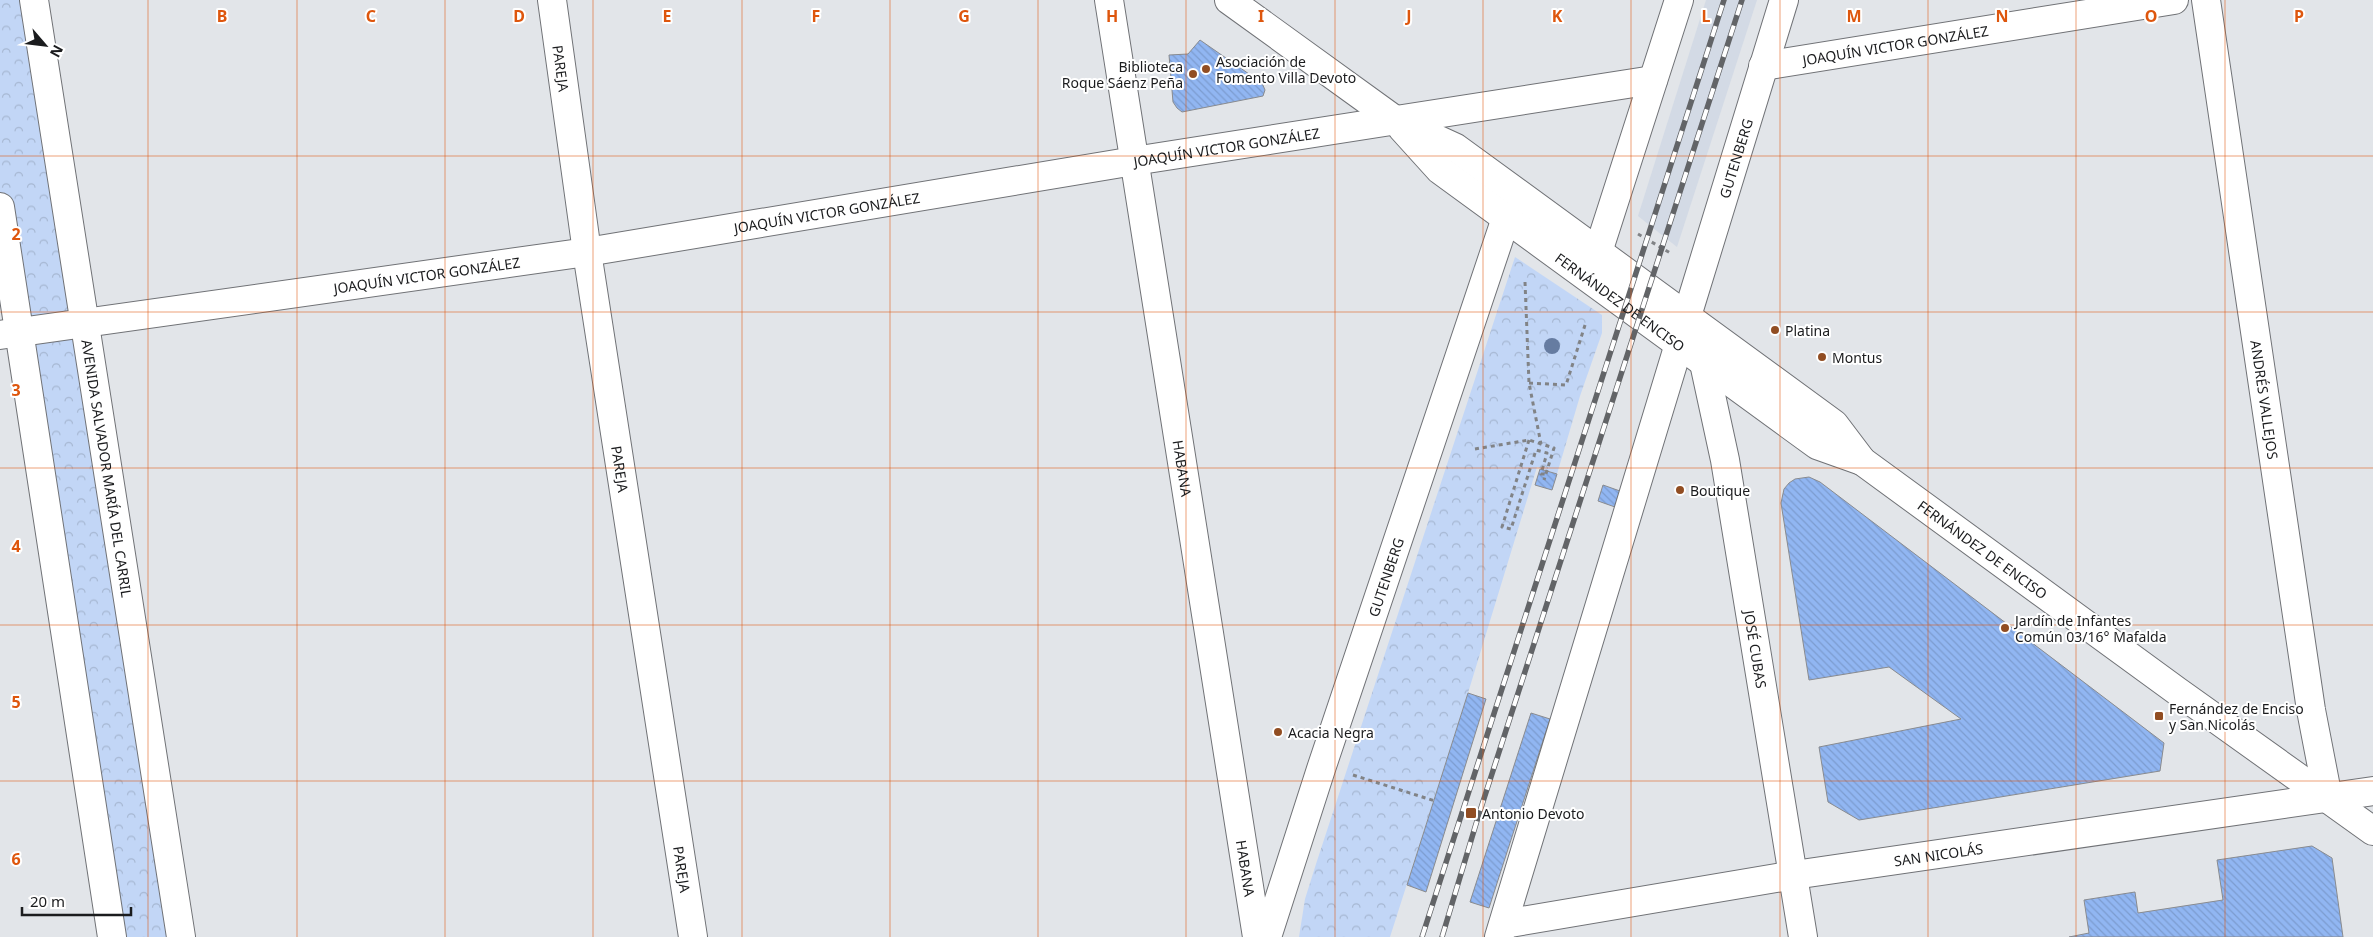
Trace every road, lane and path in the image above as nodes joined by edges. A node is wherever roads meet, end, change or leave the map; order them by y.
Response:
1 (34, 0) edge
2 (552, 0) edge
3 (1109, 0) edge
4 (1229, 0) edge
5 (1678, 0) edge
6 (1784, 0) edge
7 (2174, 0) edge
8 (2206, 0) edge
9 (1763, 66) junction
10 (1653, 80) junction
11 (1395, 120) junction
12 (1134, 161) junction
13 (0, 207) edge
14 (1506, 218) junction
15 (1631, 229) dead end
16 (586, 252) junction
17 (1598, 252) junction
18 (1679, 258) dead end
19 (1525, 282) dead end
20 (1687, 316) junction
21 (83, 322) junction
22 (1586, 322) dead end
23 (10, 334) edge
24 (1679, 344) junction
25 (1704, 363) junction
26 (1529, 383) junction
27 (1528, 440) junction
28 (1541, 444) junction
29 (1475, 449) dead end
30 (1862, 461) junction
31 (1546, 474) junction
32 (1544, 480) dead end
33 (1345, 773) dead end
34 (2373, 790) edge
35 (2328, 798) junction
36 (1435, 802) dead end
37 (2373, 831) edge
38 (1794, 875) junction
39 (1501, 931) edge
40 (112, 937) edge
41 (181, 937) edge
42 (693, 937) edge
43 (1257, 937) edge
44 (1267, 937) edge
45 (1804, 937) edge

1 - 21 street, AVENIDA SALVADOR MARÍA DEL CARRIL
2 - 16 street, PAREJA
3 - 12 street, HABANA
4 - 11 street, FERNÁNDEZ DE ENCISO
5 - 10 street
6 - 9 street, GUTENBERG
7 - 9 street, JOAQUÍN VICTOR GONZÁLEZ
8 - 35 street, ANDRÉS VALLEJOS
9 - 20 street, GUTENBERG
10 - 11 street, JOAQUÍN VICTOR GONZÁLEZ
10 - 17 street
11 - 12 street, JOAQUÍN VICTOR GONZÁLEZ
11 - 14 street, FERNÁNDEZ DE ENCISO
11 - 17 street, FERNÁNDEZ DE ENCISO
12 - 16 street, JOAQUÍN VICTOR GONZÁLEZ
12 - 43 street, HABANA
13 - 23 street
14 - 24 street, FERNÁNDEZ DE ENCISO
14 - 44 street, GUTENBERG
15 - 18 path
16 - 21 street, JOAQUÍN VICTOR GONZÁLEZ
16 - 42 street, PAREJA
17 - 20 street, FERNÁNDEZ DE ENCISO
19 - 26 path
20 - 30 street, FERNÁNDEZ DE ENCISO
21 - 23 street, JOAQUÍN VICTOR GONZÁLEZ
21 - 41 street, AVENIDA SALVADOR MARÍA DEL CARRIL
22 - 26 path
23 - 40 street
24 - 25 street, FERNÁNDEZ DE ENCISO
24 - 39 street
25 - 30 street, FERNÁNDEZ DE ENCISO
25 - 38 street, JOSÉ CUBAS
26 - 28 path
27 - 28 path
27 - 29 path
27 - 31 path
28 - 31 path
30 - 35 street, FERNÁNDEZ DE ENCISO
31 - 32 path
33 - 36 path
34 - 35 street, SAN NICOLÁS
35 - 37 street, FERNÁNDEZ DE ENCISO
35 - 38 street, SAN NICOLÁS
38 - 39 street, SAN NICOLÁS
38 - 45 street, JOSÉ CUBAS

